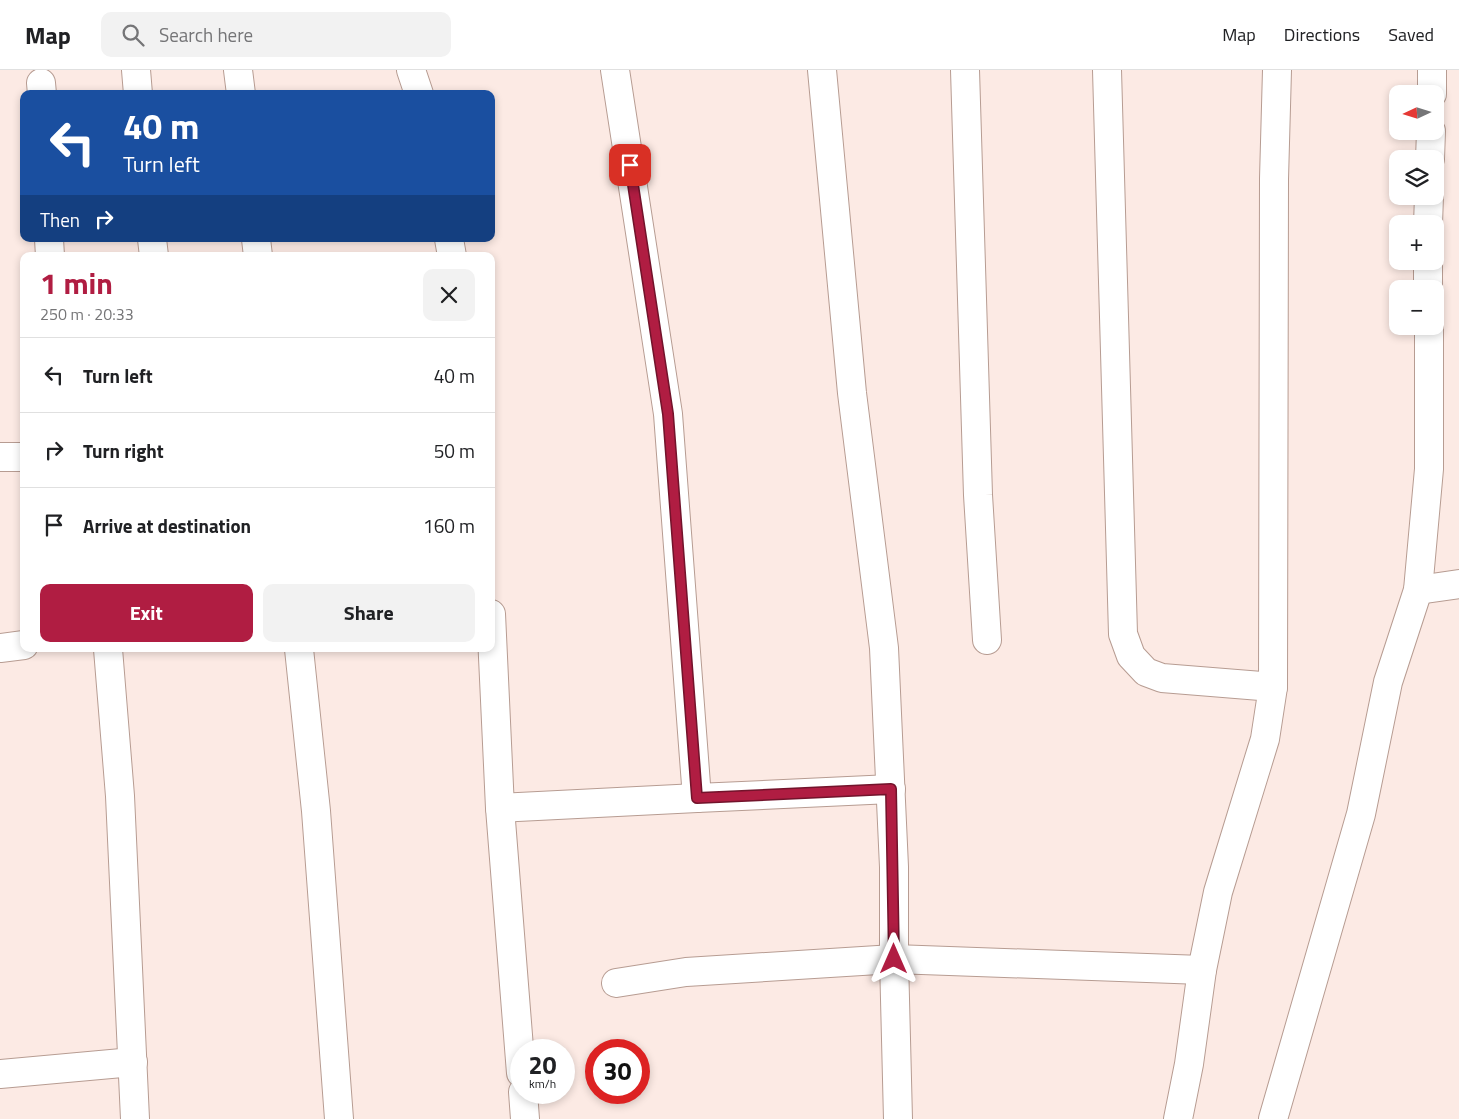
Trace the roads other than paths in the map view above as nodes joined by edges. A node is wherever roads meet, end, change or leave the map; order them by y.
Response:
1 (136, 70) edge
2 (238, 70) edge
3 (411, 70) edge
4 (615, 70) edge
5 (822, 70) edge
6 (965, 70) edge
7 (1107, 70) edge
8 (1277, 70) edge
9 (1432, 70) edge
10 (1432, 85) edge
11 (138, 90) edge
12 (240, 90) edge
13 (418, 90) edge
14 (1429, 335) edge
15 (20, 457) edge
16 (0, 458) edge
17 (1459, 584) edge
18 (1418, 590) junction
19 (987, 640) dead end
20 (20, 646) edge
21 (0, 648) edge
22 (108, 652) edge
23 (299, 652) edge
24 (493, 652) edge
25 (1273, 687) junction
26 (891, 789) junction
27 (697, 798) junction
28 (500, 808) junction
29 (894, 959) junction
30 (1202, 970) junction
31 (616, 983) dead end
32 (518, 1039) edge
33 (132, 1062) junction
34 (0, 1074) edge
35 (524, 1104) edge
36 (135, 1119) edge
37 (339, 1119) edge
38 (526, 1119) edge
39 (898, 1119) edge
40 (1178, 1119) edge
41 (1273, 1119) edge

1 - 11 street
2 - 12 street
3 - 13 street
4 - 27 street
5 - 26 street
6 - 19 street
7 - 25 street
8 - 25 street
9 - 10 street
14 - 18 street
15 - 16 street
17 - 18 street
18 - 41 street
20 - 21 street
22 - 33 street
23 - 37 street
24 - 28 street
25 - 30 street
26 - 27 street
26 - 29 street
27 - 28 street
28 - 32 street
29 - 30 street
29 - 31 street
29 - 39 street
30 - 40 street
33 - 34 street
33 - 36 street
35 - 38 street

